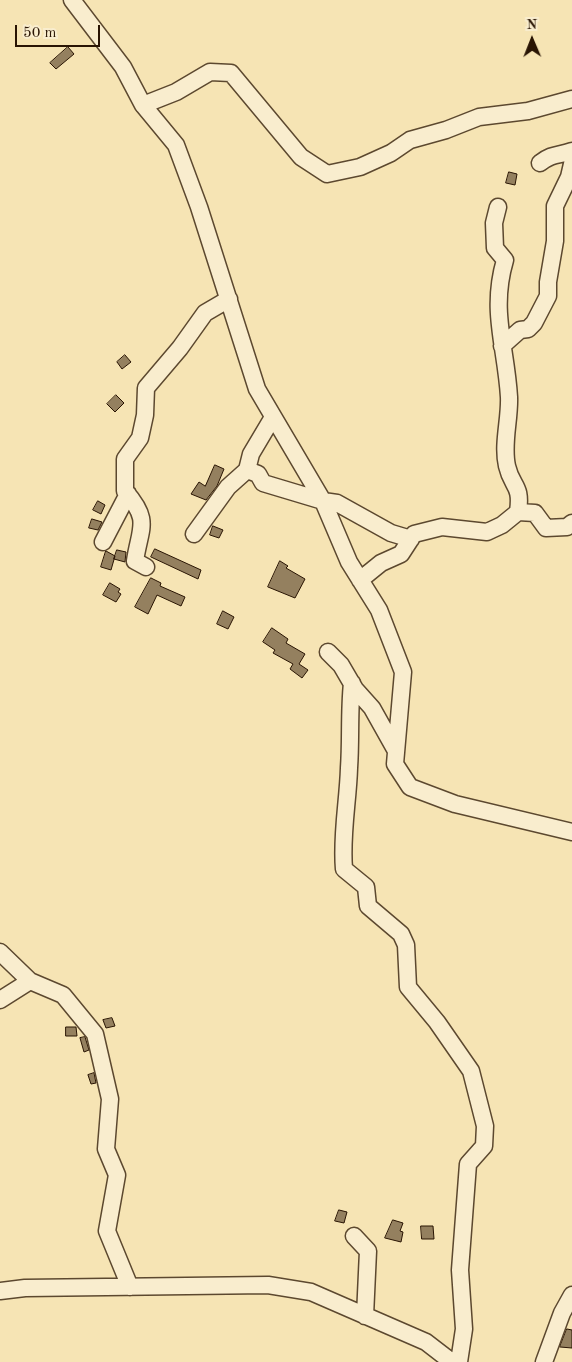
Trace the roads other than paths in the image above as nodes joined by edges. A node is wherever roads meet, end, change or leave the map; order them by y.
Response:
1 (72, 0) edge
2 (572, 99) edge
3 (143, 105) junction
4 (572, 151) edge
5 (540, 163) dead end
6 (572, 164) edge
7 (498, 207) dead end
8 (229, 299) junction
9 (502, 346) junction
10 (273, 417) junction
11 (247, 470) junction
12 (128, 494) junction
13 (324, 501) junction
14 (518, 512) junction
15 (572, 523) edge
16 (194, 534) dead end
17 (411, 539) junction
18 (103, 542) dead end
19 (146, 567) dead end
20 (360, 580) junction
21 (328, 652) dead end
22 (352, 683) junction
23 (395, 749) junction
24 (572, 832) edge
25 (0, 952) edge
26 (30, 981) junction
27 (0, 1000) edge
28 (354, 1236) dead end
29 (130, 1288) junction
30 (0, 1291) edge
31 (572, 1295) edge
32 (364, 1316) junction
33 (452, 1362) edge
34 (459, 1362) edge
35 (544, 1362) edge

1 - 3 street
2 - 3 street
3 - 8 street
4 - 5 street
6 - 9 street
7 - 9 street
8 - 10 street
8 - 12 street
9 - 14 street
10 - 11 street
10 - 13 street
11 - 13 street
11 - 16 street
12 - 18 street
12 - 19 street
13 - 17 street
13 - 20 street
14 - 15 street
14 - 17 street
17 - 20 street
20 - 23 street
21 - 22 street
22 - 23 street
22 - 34 street
23 - 24 street
25 - 26 street
26 - 27 street
26 - 29 street
28 - 32 street
29 - 30 street
29 - 32 street
31 - 35 street
32 - 33 street

